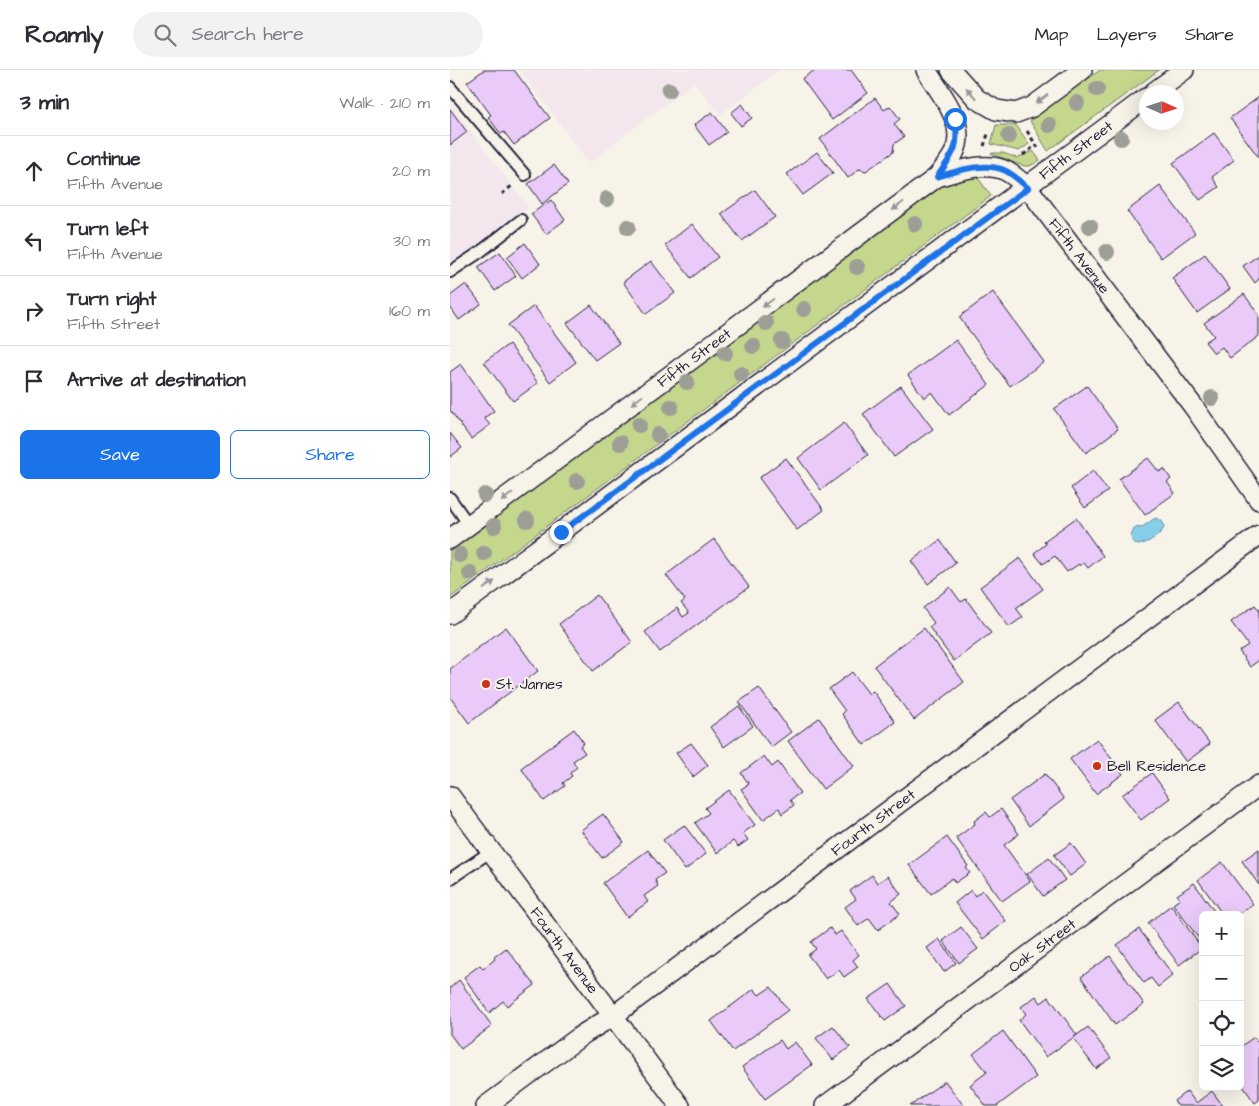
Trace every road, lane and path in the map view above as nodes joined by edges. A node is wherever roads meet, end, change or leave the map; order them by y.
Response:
1 (926, 70) edge
2 (951, 70) edge
3 (1082, 70) edge
4 (1184, 70) edge
5 (1164, 85) edge
6 (450, 87) edge
7 (1139, 103) edge
8 (991, 126) dead end
9 (1024, 126) dead end
10 (984, 148) dead end
11 (1041, 152) dead end
12 (525, 175) dead end
13 (937, 177) junction
14 (1028, 188) junction
15 (521, 220) dead end
16 (450, 272) edge
17 (450, 498) edge
18 (1259, 500) edge
19 (469, 525) junction
20 (1259, 535) edge
21 (450, 539) edge
22 (450, 614) edge
23 (1259, 784) edge
24 (450, 796) edge
25 (490, 852) junction
26 (450, 878) edge
27 (613, 1016) junction
28 (486, 1106) edge
29 (680, 1106) edge
30 (826, 1106) edge

1 - 13 street
3 -> 2 street
4 - 5 street
6 - 12 lane
7 - 14 street, Fifth Street
8 - 10 path
9 - 11 path
13 - 14 street, Fifth Avenue
13 -> 19 street, Fifth Street
14 - 18 street, Fifth Avenue
22 -> 14 street, Fifth Street
15 - 16 lane
17 - 19 lane
19 - 21 street, Fifth Street
20 - 27 street, Fourth Street
23 - 30 street, Oak Street
24 - 25 street, Fourth Avenue
25 - 26 lane
25 - 27 street, Fourth Avenue
27 - 28 street, Fourth Street
27 - 29 street, Fourth Avenue

